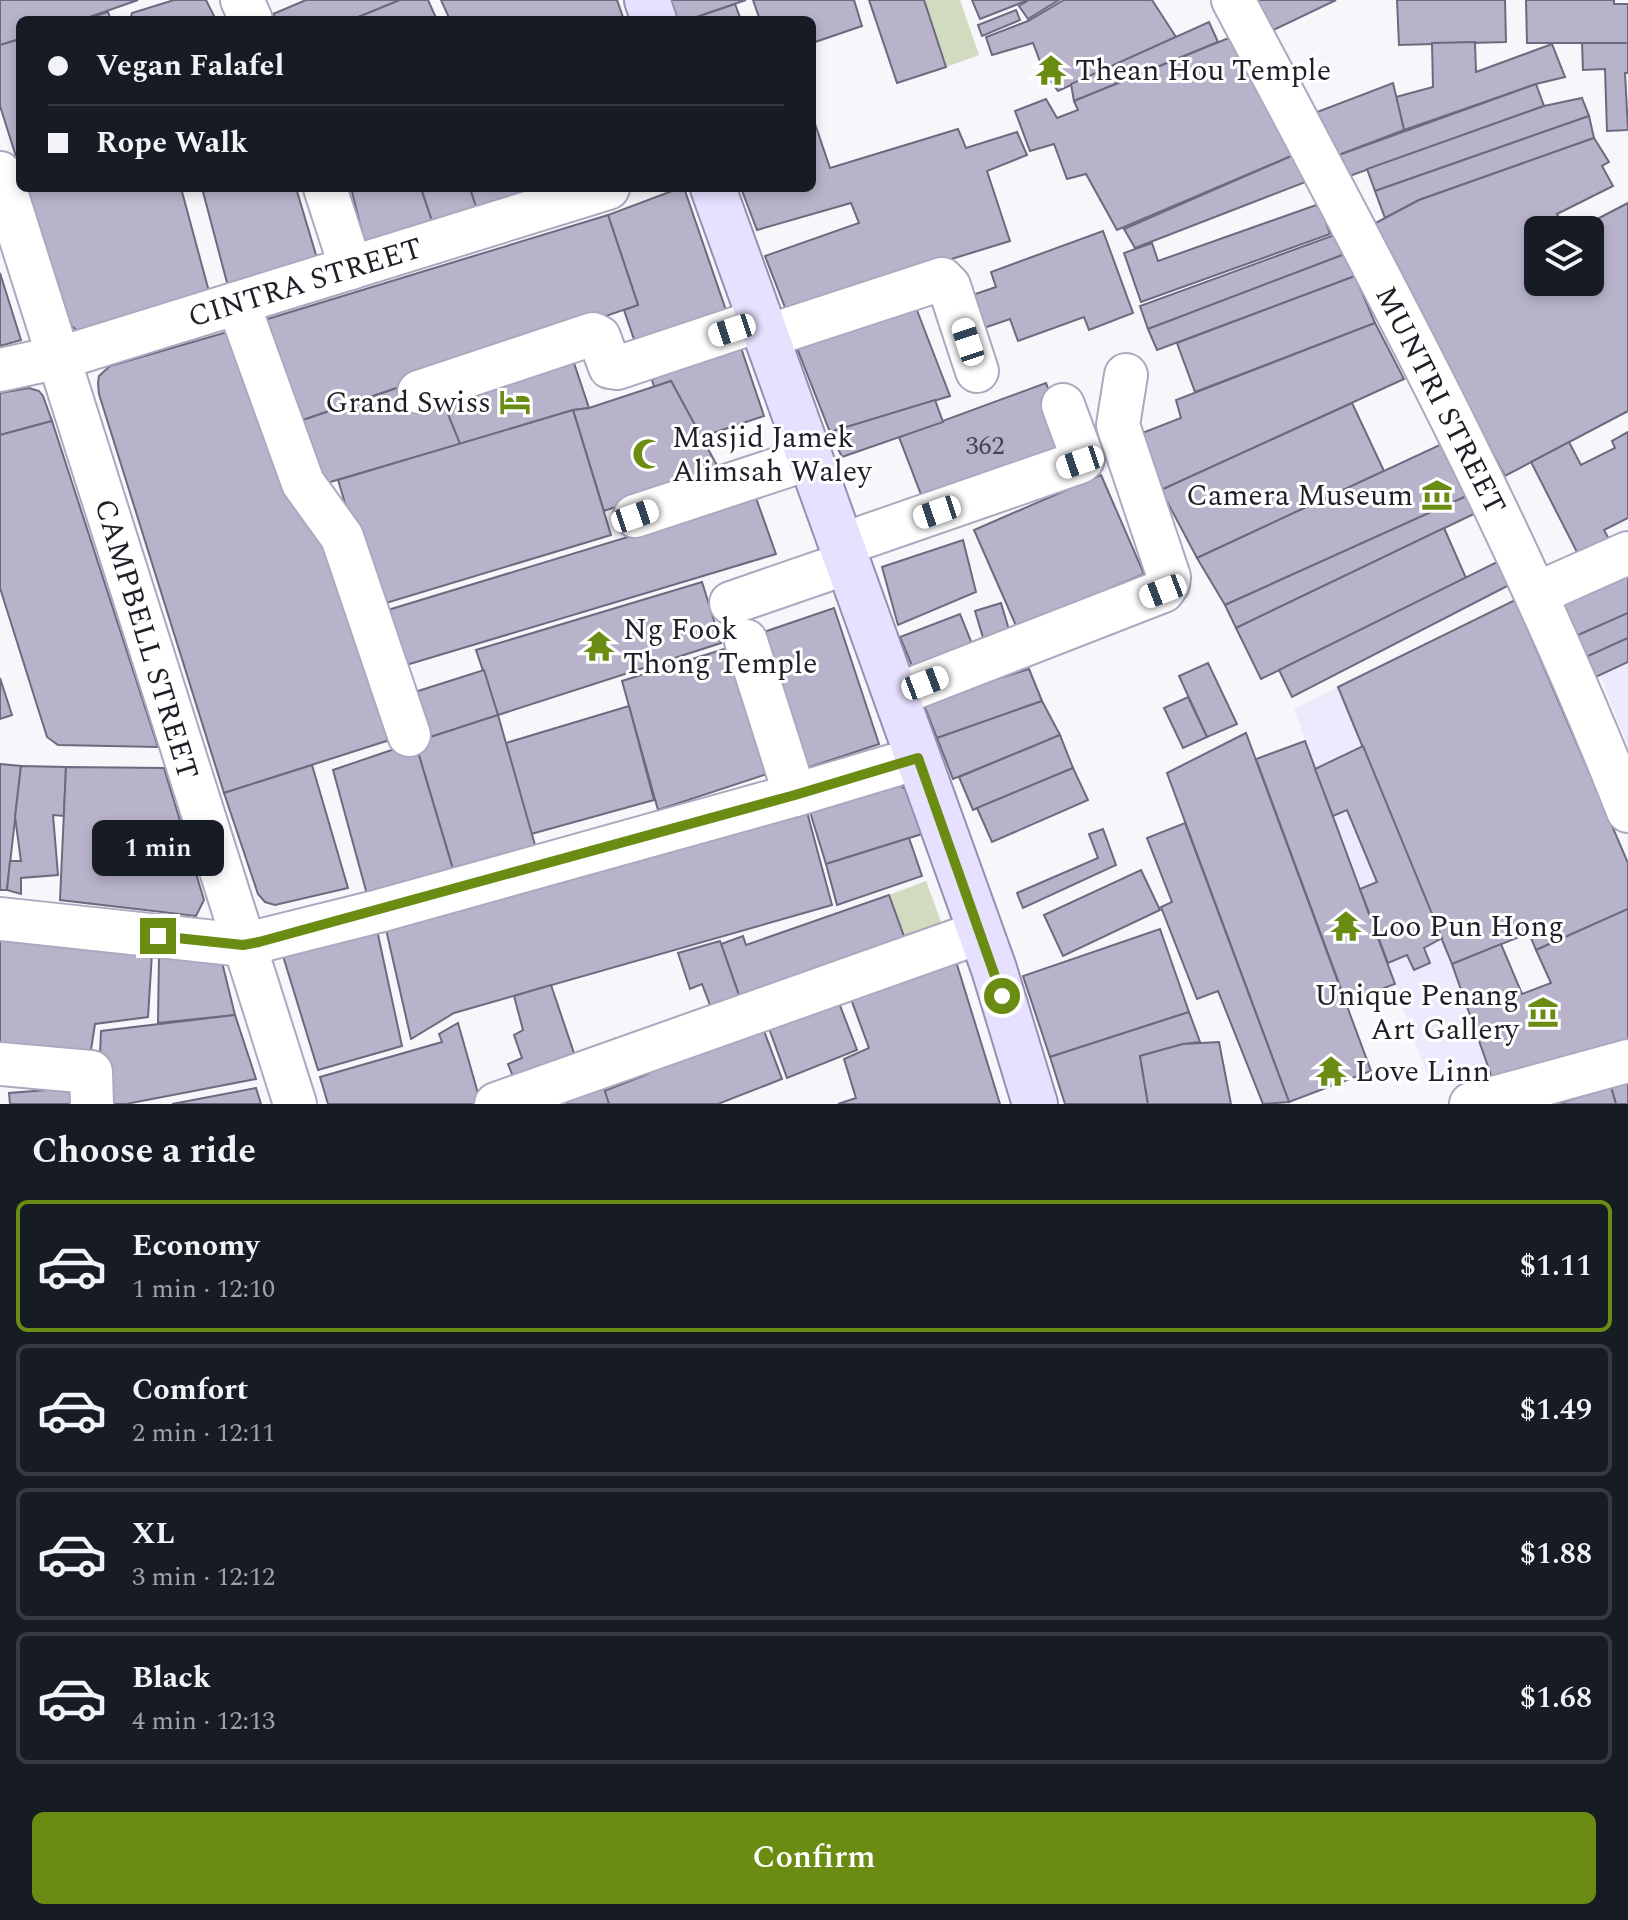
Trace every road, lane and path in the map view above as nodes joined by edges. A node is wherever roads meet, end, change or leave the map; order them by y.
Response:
1 (1233, 0) edge
2 (0, 173) edge
3 (326, 192) edge
4 (595, 192) edge
5 (714, 192) edge
6 (351, 268) junction
7 (238, 303) junction
8 (765, 328) junction
9 (59, 358) junction
10 (0, 370) edge
11 (977, 371) dead end
12 (1126, 375) dead end
13 (419, 392) dead end
14 (1063, 405) dead end
15 (811, 458) junction
16 (635, 516) dead end
17 (1628, 553) edge
18 (844, 554) junction
19 (1536, 594) junction
20 (896, 695) junction
21 (409, 735) dead end
22 (918, 758) junction
23 (1624, 788) edge
24 (795, 795) junction
25 (0, 919) edge
26 (981, 932) junction
27 (243, 945) junction
28 (1628, 1061) edge
29 (0, 1064) edge
30 (92, 1104) edge
31 (295, 1104) edge
32 (496, 1104) edge
33 (1035, 1104) edge
34 (1471, 1104) edge

1 - 19 street, MUNTRI STREET
2 - 9 street, CAMPBELL STREET
3 - 6 street
4 - 6 street, CINTRA STREET
5 - 8 main road
6 - 7 street, CINTRA STREET
7 - 9 street, CINTRA STREET
7 - 21 street
8 - 11 street
8 - 13 street
8 - 15 main road
9 - 10 street, CINTRA STREET
9 - 27 street, CAMPBELL STREET
12 - 20 street
14 - 18 street
15 - 16 street
15 - 18 main road
17 - 19 street
18 - 20 main road
18 - 24 street
19 - 23 street, MUNTRI STREET
20 - 22 main road
22 - 24 street
22 - 26 main road
24 - 27 street
25 - 27 street
26 - 32 street
26 - 33 main road
27 - 31 street, CAMPBELL STREET
28 - 34 street
29 - 30 street

